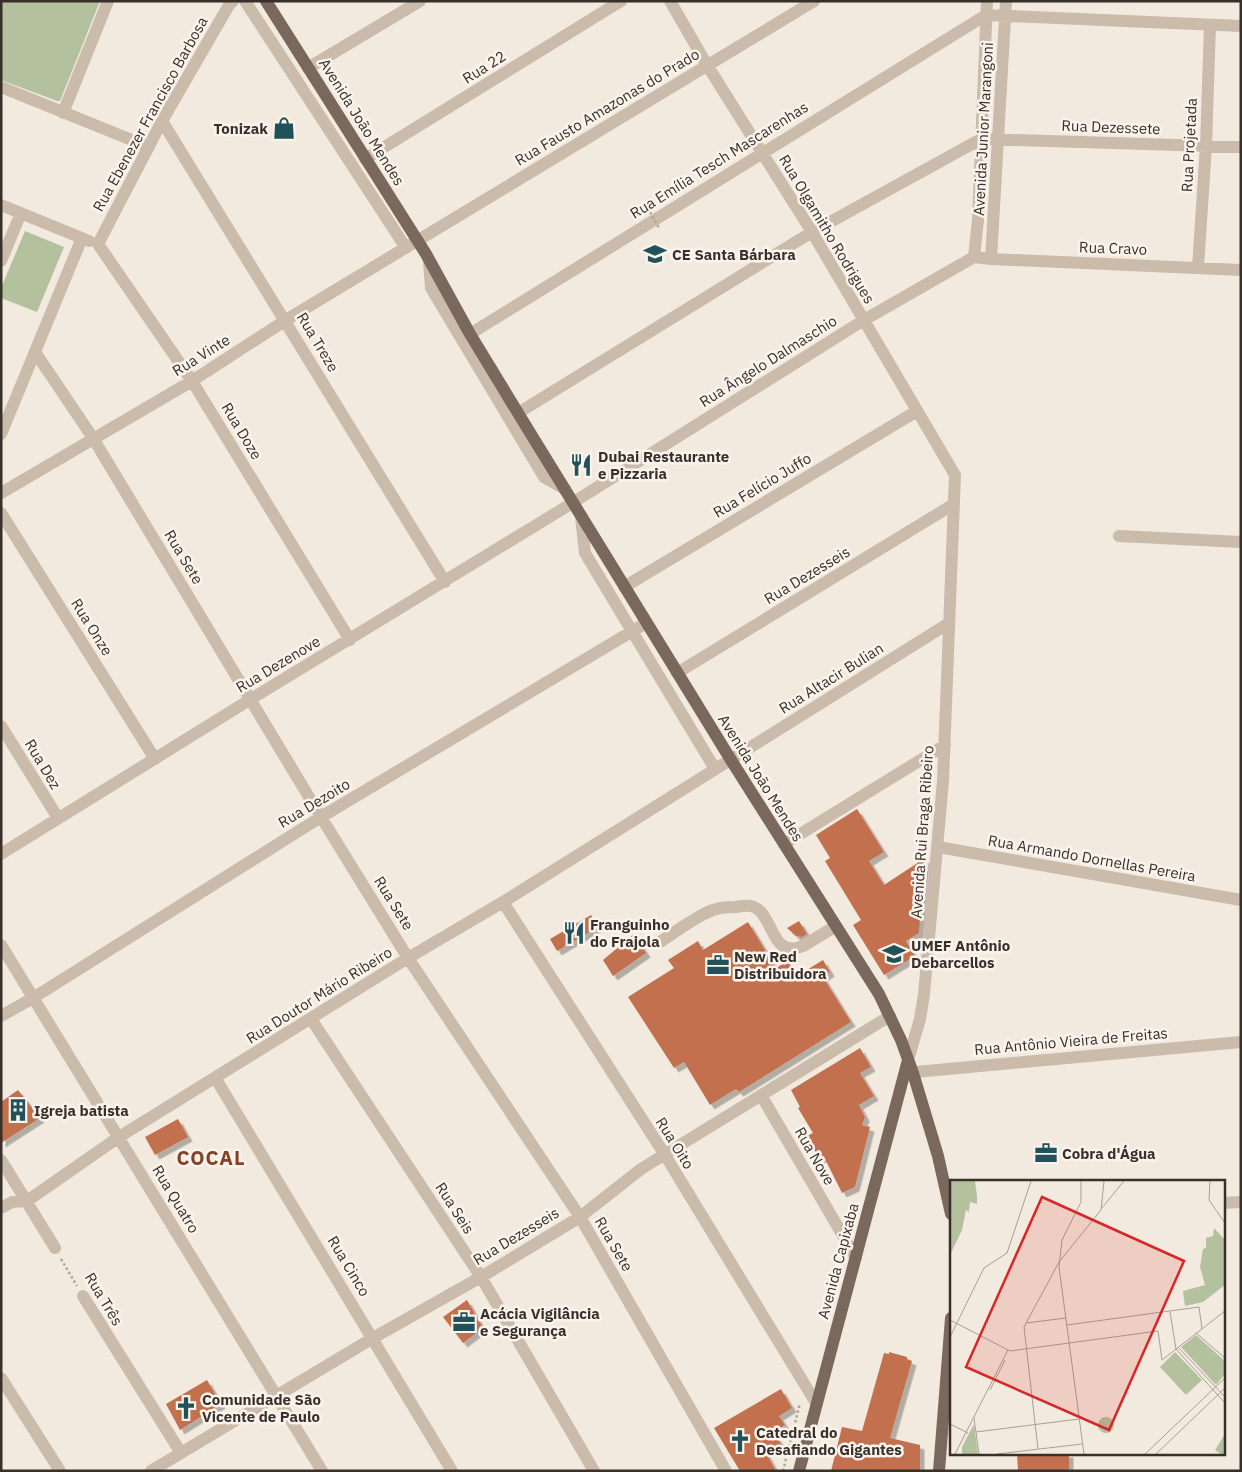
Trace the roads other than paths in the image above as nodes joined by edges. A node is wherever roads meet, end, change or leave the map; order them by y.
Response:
1 (108, 1) edge
2 (233, 1) edge
3 (245, 1) edge
4 (266, 1) edge
5 (420, 1) edge
6 (620, 1) edge
7 (670, 1) edge
8 (814, 1) edge
9 (987, 1) edge
10 (1006, 1) edge
11 (986, 15) junction
12 (1005, 15) junction
13 (1210, 25) junction
14 (1241, 26) edge
15 (707, 65) junction
16 (308, 68) junction
17 (1, 87) edge
18 (63, 113) junction
19 (162, 121) junction
20 (998, 139) junction
21 (980, 140) junction
22 (1206, 146) junction
23 (149, 147) junction
24 (1241, 148) edge
25 (762, 153) junction
26 (365, 160) junction
27 (1, 204) edge
28 (21, 213) junction
29 (812, 232) junction
30 (82, 238) junction
31 (417, 241) junction
32 (98, 244) junction
33 (406, 248) junction
34 (983, 258) junction
35 (1, 261) edge
36 (429, 261) junction
37 (1198, 267) junction
38 (1241, 270) edge
39 (286, 320) junction
40 (864, 320) junction
41 (470, 334) junction
42 (35, 352) junction
43 (192, 381) junction
44 (917, 411) junction
45 (518, 413) junction
46 (1, 434) edge
47 (93, 438) junction
48 (954, 475) joint
49 (565, 489) junction
50 (1, 493) edge
51 (572, 503) junction
52 (954, 504) junction
53 (1, 513) edge
54 (581, 516) junction
55 (1120, 536) dead end
56 (1241, 542) edge
57 (445, 582) junction
58 (624, 587) junction
59 (646, 623) junction
60 (949, 623) junction
61 (632, 632) junction
62 (350, 640) junction
63 (677, 673) junction
64 (251, 699) junction
65 (1, 726) edge
66 (945, 745) junction
67 (155, 759) junction
68 (731, 760) junction
69 (715, 769) junction
70 (322, 817) junction
71 (58, 818) junction
72 (784, 844) junction
73 (938, 847) junction
74 (1, 854) edge
75 (1241, 900) edge
76 (503, 902) junction
77 (836, 926) junction
78 (660, 942) dead end
79 (1, 945) edge
80 (408, 958) junction
81 (33, 998) junction
82 (1, 1016) edge
83 (890, 1016) junction
84 (311, 1019) junction
85 (1241, 1042) edge
86 (908, 1060) junction
87 (909, 1073) junction
88 (216, 1078) junction
89 (761, 1095) junction
90 (119, 1137) junction
91 (665, 1155) junction
92 (1, 1160) edge
93 (27, 1201) junction
94 (1241, 1202) edge
95 (1224, 1203) edge
96 (1, 1208) edge
97 (950, 1210) edge
98 (580, 1217) junction
99 (55, 1248) road end
100 (856, 1258) junction
101 (481, 1277) junction
102 (83, 1296) road end
103 (374, 1338) junction
104 (950, 1342) edge
105 (1, 1378) edge
106 (276, 1397) junction
107 (816, 1403) junction
108 (946, 1438) edge
109 (181, 1453) junction
110 (60, 1471) edge
111 (151, 1471) edge
112 (322, 1471) edge
113 (452, 1471) edge
114 (594, 1471) edge
115 (726, 1471) edge
116 (799, 1471) edge
117 (939, 1471) edge

1 - 18 street
2 - 19 street, Rua Ebenezer Francisco Barbosa
3 - 33 street, Avenida João Mendes
4 - 16 main road, Avenida João Mendes
5 - 16 street
6 - 26 street, Rua 22
7 - 15 street, Rua Olgamitho Rodrigues
8 - 15 street, Rua Fausto Amazonas do Prado
9 - 11 street, Avenida Junior Marangoni
10 - 12 street, Avenida Junior Marangoni
11 - 12 street
11 - 21 street, Avenida Junior Marangoni
11 - 25 street, Rua Emília Tesch Mascarenhas
12 - 13 street
12 - 20 street, Avenida Junior Marangoni
13 - 14 street
13 - 22 street, Rua Projetada
15 - 25 street, Rua Olgamitho Rodrigues
15 - 31 street, Rua Fausto Amazonas do Prado
16 - 26 main road, Avenida João Mendes
17 - 18 street
18 - 23 street
19 - 23 street, Rua Ebenezer Francisco Barbosa
19 - 39 street, Rua Treze
20 - 21 street, Rua Dezessete
20 - 22 street, Rua Dezessete
20 - 34 street, Avenida Junior Marangoni
21 - 29 street
21 - 34 street, Avenida Junior Marangoni
22 - 24 street, Rua Dezessete
22 - 37 street, Rua Projetada
23 - 32 street, Rua Ebenezer Francisco Barbosa
25 - 29 street, Rua Olgamitho Rodrigues
25 - 41 street, Rua Emília Tesch Mascarenhas
26 - 31 main road, Avenida João Mendes
27 - 28 street
28 - 30 street
28 - 35 street
29 - 40 street, Rua Olgamitho Rodrigues
29 - 45 street
30 - 32 street
30 - 42 street
31 - 33 street, Rua Vinte
31 - 36 main road, Avenida João Mendes
32 - 43 street, Rua Doze
33 - 39 street, Rua Vinte
34 - 37 street, Rua Cravo
34 - 40 street, Rua Ângelo Dalmaschio
36 - 41 main road, Avenida João Mendes
36 - 49 street, Avenida João Mendes
37 - 38 street, Rua Cravo
39 - 43 street, Rua Vinte
39 - 57 street, Rua Treze
40 - 44 street, Rua Olgamitho Rodrigues
40 - 51 street, Rua Ângelo Dalmaschio
41 - 45 main road, Avenida João Mendes
42 - 46 street
42 - 47 street, Rua Sete
43 - 47 street, Rua Vinte
43 - 62 street, Rua Doze
44 - 48 street, Rua Olgamitho Rodrigues
44 - 58 street, Rua Felício Juffo
45 - 49 main road, Avenida João Mendes
47 - 50 street, Rua Vinte
47 - 64 street, Rua Sete
48 - 52 street, Avenida Rui Braga Ribeiro
49 - 51 main road, Avenida João Mendes
51 - 54 main road, Avenida João Mendes
51 - 57 street, Rua Dezenove
52 - 60 street, Avenida Rui Braga Ribeiro
52 - 63 street, Rua Dezesseis
53 - 67 street, Rua Onze
54 - 58 main road, Avenida João Mendes
54 - 61 street, Avenida João Mendes
55 - 56 street
57 - 62 street, Rua Dezenove
58 - 59 main road, Avenida João Mendes
59 - 61 street, Rua Dezoito
59 - 63 main road, Avenida João Mendes
60 - 66 street, Avenida Rui Braga Ribeiro
60 - 68 street, Rua Altacir Bulian
61 - 69 street, Avenida João Mendes
61 - 70 street, Rua Dezoito
62 - 64 street, Rua Dezenove
63 - 68 main road, Avenida João Mendes
64 - 67 street, Rua Dezenove
64 - 70 street, Rua Sete
65 - 71 street, Rua Dez
66 - 72 street
66 - 73 street, Avenida Rui Braga Ribeiro
67 - 71 street, Rua Dezenove
68 - 69 street, Rua Doutor Mário Ribeiro
68 - 72 main road, Avenida João Mendes
69 - 76 street, Rua Doutor Mário Ribeiro
70 - 80 street, Rua Sete
70 - 81 street, Rua Dezoito
71 - 74 street, Rua Dezenove
72 - 77 main road, Avenida João Mendes
73 - 75 street, Rua Armando Dornellas Pereira
73 - 86 street, Avenida Rui Braga Ribeiro
76 - 80 street, Rua Doutor Mário Ribeiro
76 - 91 street, Rua Oito
77 - 78 street
77 - 83 main road, Avenida João Mendes
79 - 81 street, Rua Quatro
80 - 84 street, Rua Doutor Mário Ribeiro
80 - 98 street, Rua Sete
81 - 82 street, Rua Dezoito
81 - 90 street, Rua Quatro
83 - 86 main road, Avenida João Mendes
83 - 89 street, Rua Dezesseis
84 - 88 street, Rua Doutor Mário Ribeiro
84 - 101 street, Rua Seis
85 - 87 street, Rua Antônio Vieira de Freitas
86 - 87 main road, Avenida Capixaba
87 - 97 main road
87 - 100 main road, Avenida Capixaba
88 - 90 street, Rua Doutor Mário Ribeiro
88 - 103 street, Rua Cinco
89 - 91 street, Rua Dezesseis
89 - 100 street, Rua Nove
90 - 93 street, Rua Doutor Mário Ribeiro
90 - 106 street, Rua Quatro
91 - 98 street, Rua Dezesseis
91 - 107 street, Rua Oito
92 - 93 street
93 - 96 street, Rua Doutor Mário Ribeiro
93 - 99 street
94 - 95 street
98 - 101 street, Rua Dezesseis
98 - 115 street, Rua Sete
100 - 107 main road, Avenida Capixaba
101 - 103 street, Rua Dezesseis
101 - 114 street, Rua Seis
102 - 109 street, Rua Três
103 - 106 street, Rua Dezesseis
103 - 113 street, Rua Cinco
104 - 108 main road
105 - 110 street
106 - 109 street, Rua Dezesseis
106 - 112 street, Rua Quatro
107 - 116 main road, Avenida Capixaba
108 - 117 main road
109 - 111 street, Rua Dezesseis

